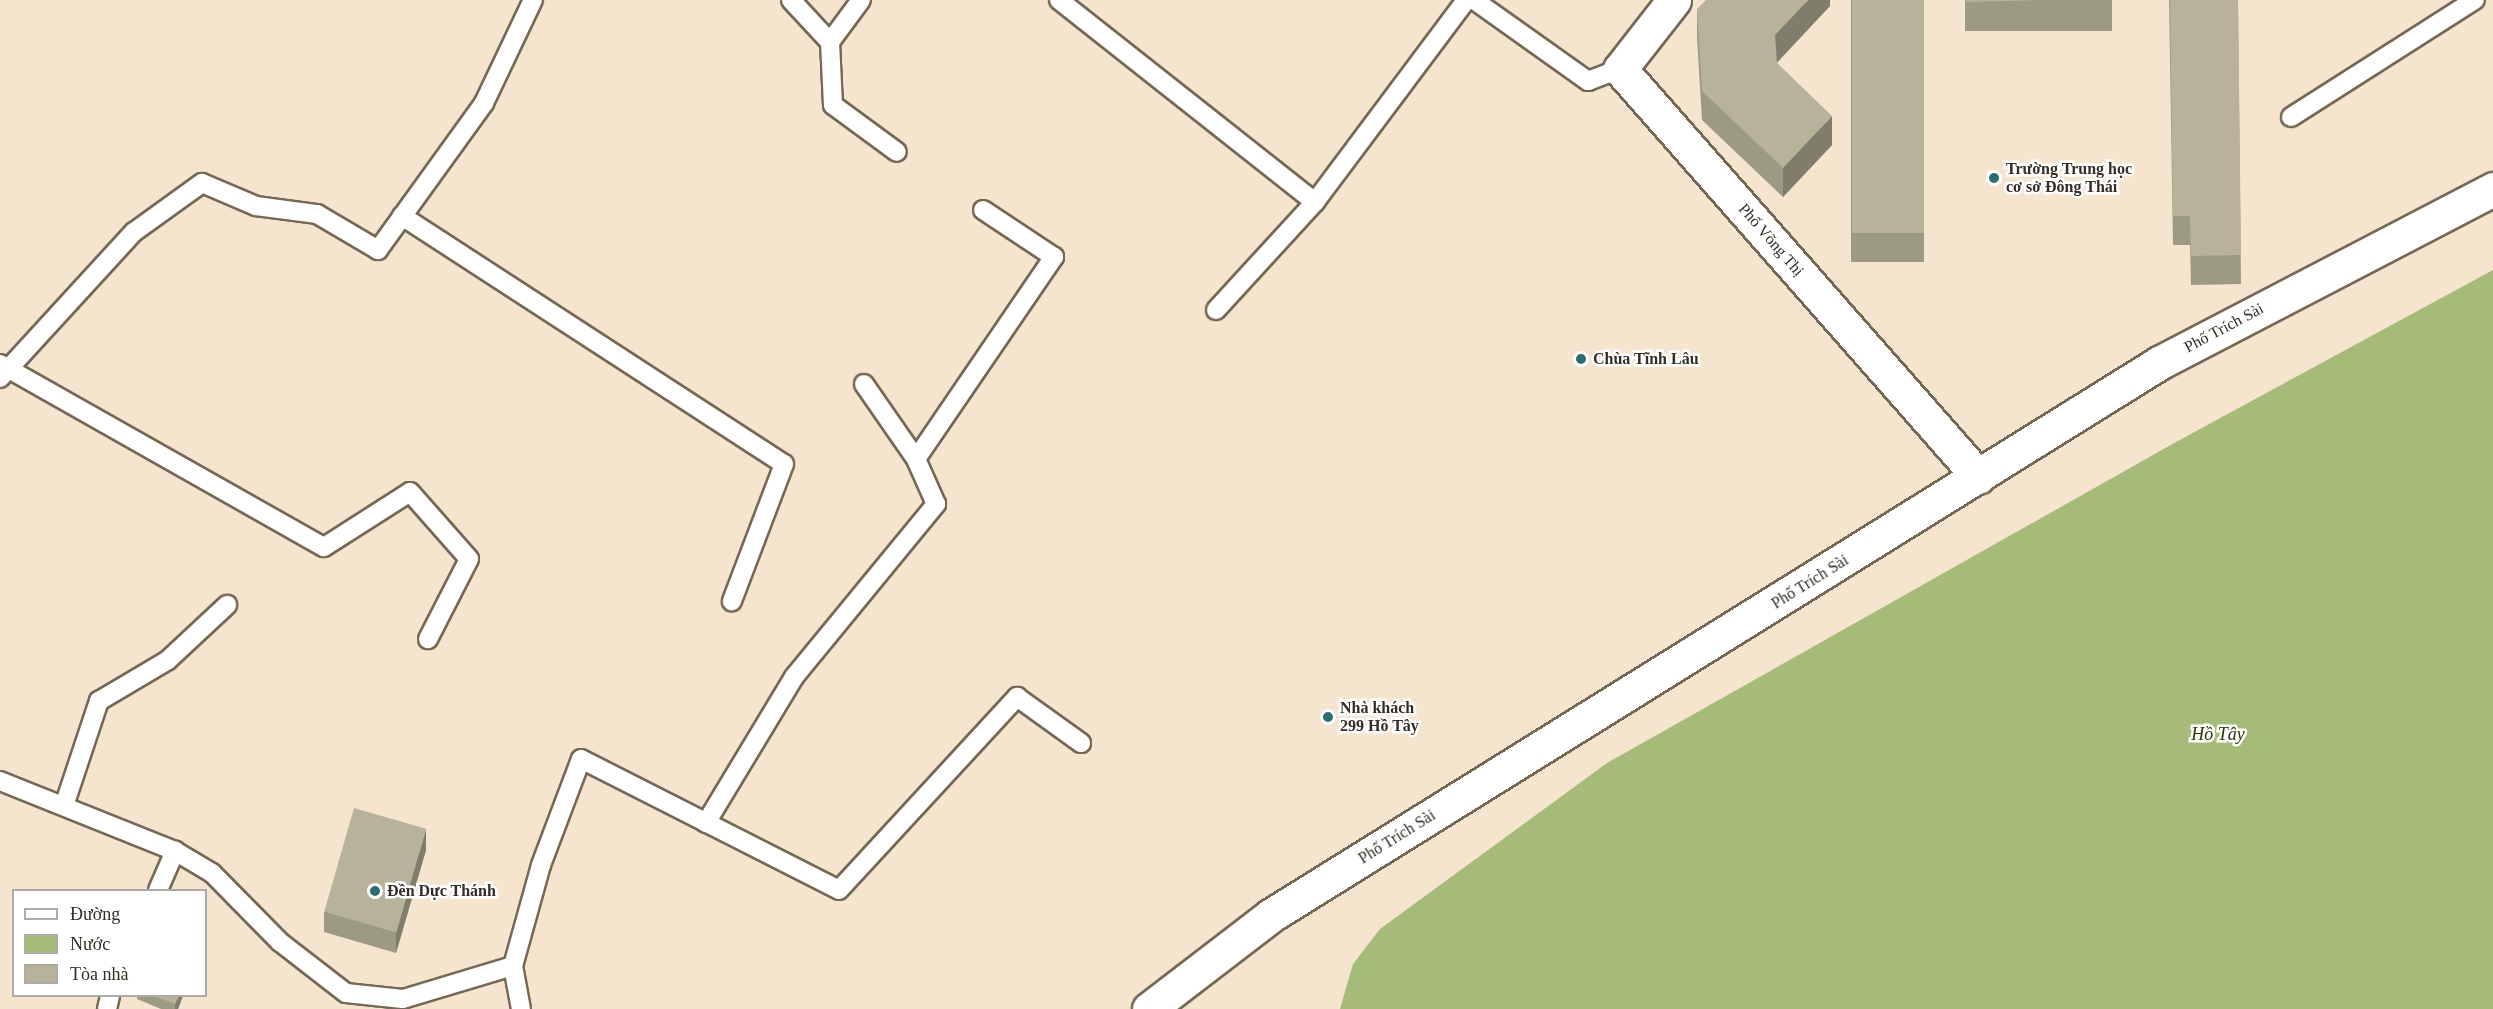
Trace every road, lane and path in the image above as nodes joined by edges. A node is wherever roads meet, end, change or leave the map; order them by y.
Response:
1 (533, 0) edge
2 (791, 0) edge
3 (861, 0) edge
4 (1059, 0) edge
5 (1466, 0) edge
6 (1474, 0) edge
7 (1674, 0) edge
8 (2475, 0) edge
9 (830, 42) junction
10 (1620, 69) junction
11 (2290, 117) dead end
12 (897, 152) dead end
13 (2493, 189) edge
14 (1315, 202) junction
15 (983, 210) dead end
16 (402, 216) junction
17 (1215, 310) dead end
18 (3, 370) edge
19 (864, 384) dead end
20 (916, 459) junction
21 (1979, 477) junction
22 (732, 601) dead end
23 (227, 604) dead end
24 (429, 639) dead end
25 (1081, 743) dead end
26 (0, 781) edge
27 (65, 803) junction
28 (706, 823) junction
29 (175, 851) junction
30 (159, 889) edge
31 (513, 966) junction
32 (344, 1001) edge
33 (521, 1009) edge
34 (1149, 1009) edge

1 - 16 lane
2 - 9 lane
3 - 9 lane
4 - 14 lane
5 - 14 lane
6 - 10 lane
7 - 10 street
8 - 11 lane
9 - 12 lane
10 - 21 street, Phố Võng Thị
13 - 21 street, Phố Trích Sài
14 - 17 lane
15 - 20 lane
16 - 18 lane
16 - 22 lane
18 - 24 lane
19 - 20 lane
20 - 28 lane
21 - 34 street, Phố Trích Sài
23 - 27 lane
25 - 28 lane
26 - 27 lane
27 - 29 lane
28 - 31 lane
29 - 30 lane
29 - 32 lane
31 - 32 lane
31 - 33 lane

